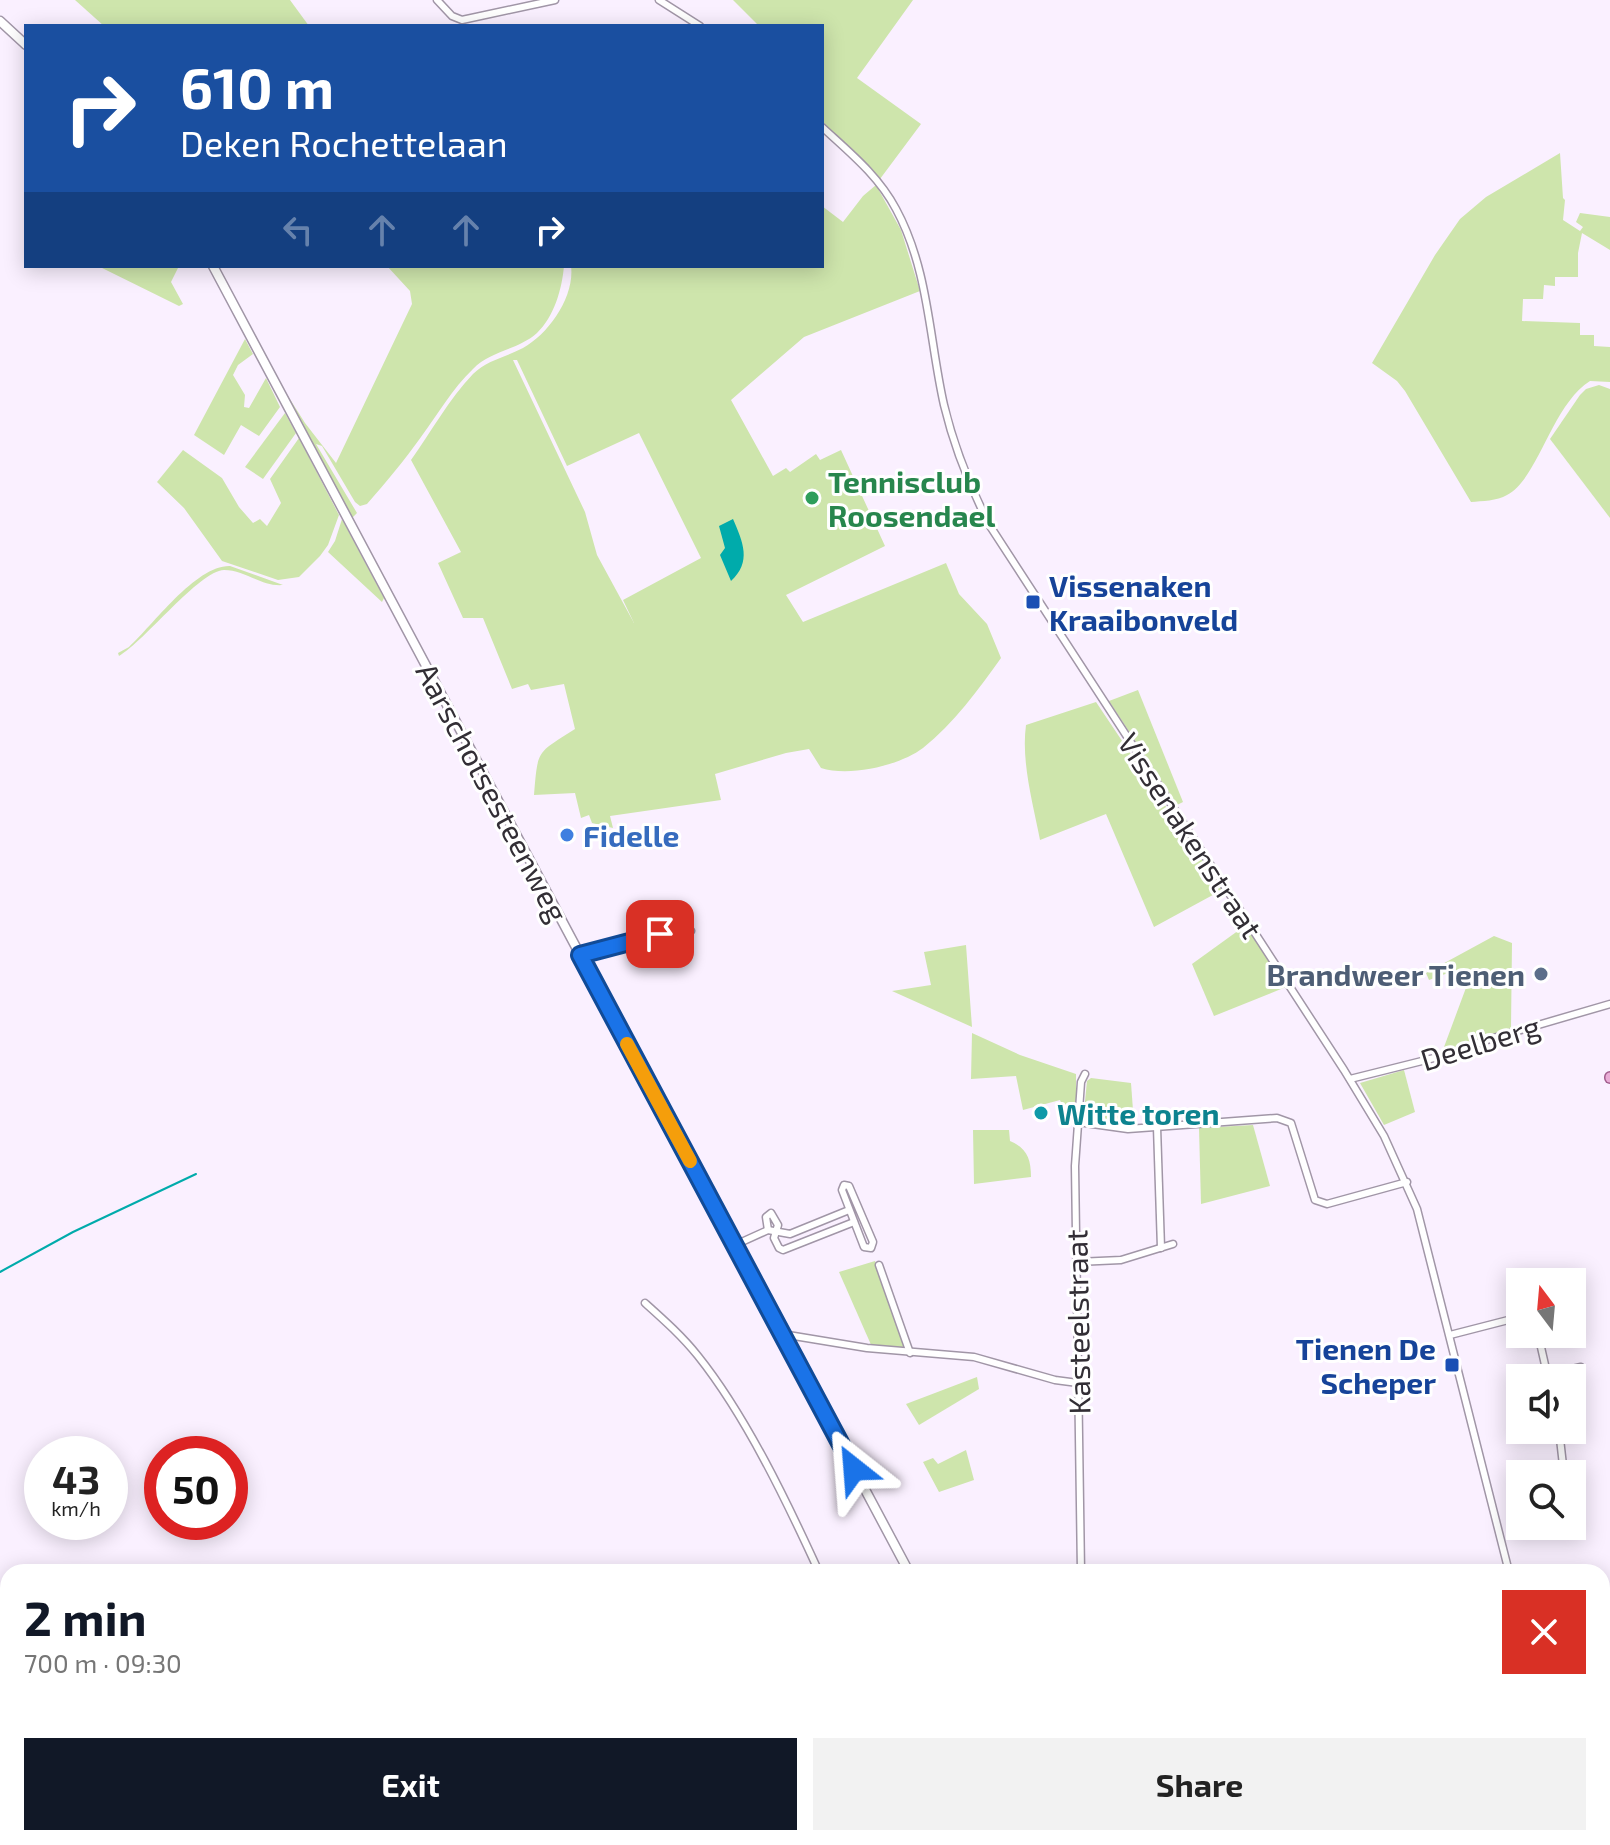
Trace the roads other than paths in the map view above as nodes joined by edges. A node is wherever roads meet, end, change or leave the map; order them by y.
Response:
1 (437, 0) edge
2 (555, 0) edge
3 (659, 0) edge
4 (0, 21) edge
5 (697, 24) edge
6 (24, 43) edge
7 (824, 129) edge
8 (214, 268) edge
9 (691, 931) dead end
10 (580, 955) junction
11 (1610, 1004) edge
12 (1085, 1074) dead end
13 (1350, 1079) junction
14 (1286, 1110) dead end
15 (1285, 1120) junction
16 (1078, 1122) junction
17 (1157, 1127) junction
18 (1407, 1182) junction
19 (849, 1210) junction
20 (854, 1222) junction
21 (771, 1230) junction
22 (1173, 1244) dead end
23 (735, 1245) junction
24 (1161, 1248) junction
25 (1077, 1262) junction
26 (879, 1265) dead end
27 (645, 1303) dead end
28 (1506, 1321) edge
29 (782, 1334) junction
30 (1450, 1335) junction
31 (910, 1353) junction
32 (1078, 1383) junction
33 (815, 1564) edge
34 (905, 1564) edge
35 (1081, 1564) edge
36 (1507, 1564) edge

1 - 2 street
3 - 5 street
4 - 6 main road
7 - 13 street, Vissenakenstraat
8 - 10 main road, Aarschotsesteenweg
9 - 10 street
10 - 23 main road, Aarschotsesteenweg
11 - 13 street, Deelberg
12 - 16 street, Kasteelstraat
13 - 18 street, Vissenakenstraat
14 - 15 street
15 - 17 street
15 - 18 street
16 - 17 street
16 - 25 street, Kasteelstraat
17 - 24 street
18 - 30 street, Vissenakenstraat
19 - 20 street
19 - 20 street
19 - 21 street
20 - 21 street
21 - 23 street
22 - 24 street
23 - 29 main road, Aarschotsesteenweg
24 - 25 street
25 - 32 street, Kasteelstraat
26 - 31 street
27 - 33 street
28 - 30 street
29 - 31 street
29 - 34 main road, Aarschotsesteenweg
30 - 36 street, Vissenakenstraat
31 - 32 street
32 - 35 street, Kasteelstraat

